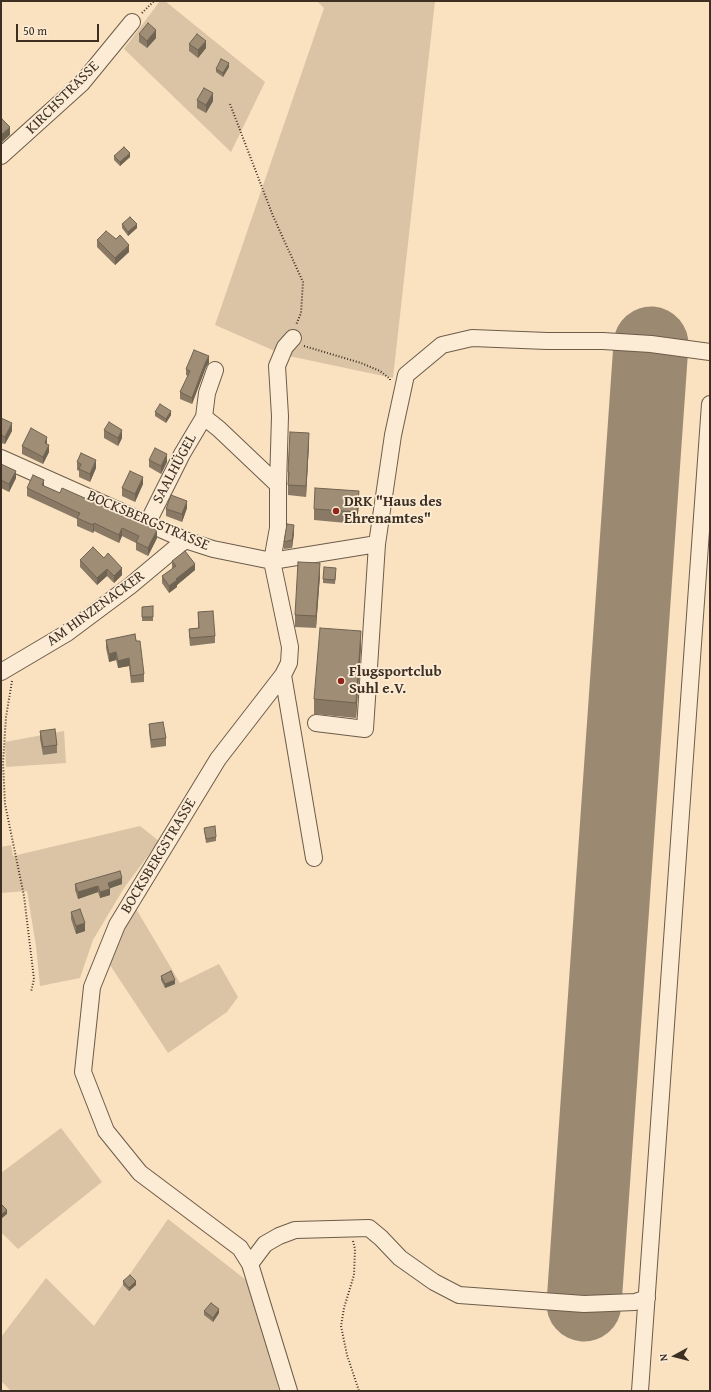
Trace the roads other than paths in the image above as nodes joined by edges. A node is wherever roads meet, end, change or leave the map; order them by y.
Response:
1 (132, 22) road end
2 (1, 156) edge
3 (293, 338) road end
4 (710, 352) edge
5 (215, 370) dead end
6 (710, 404) edge
7 (204, 418) junction
8 (1, 458) edge
9 (278, 485) junction
10 (148, 522) junction
11 (186, 540) junction
12 (377, 544) junction
13 (272, 561) junction
14 (8, 668) edge
15 (283, 675) junction
16 (316, 723) dead end
17 (314, 858) dead end
18 (250, 1264) junction
19 (647, 1298) junction
20 (289, 1391) edge
21 (640, 1391) edge

1 - 2 street, KIRCHSTRASSE
3 - 9 street
4 - 12 street
5 - 7 street
6 - 19 street
7 - 9 street
7 - 10 street, SAALHÜGEL
8 - 10 street, BOCKSBERGSTRASSE
9 - 13 street
10 - 11 street, BOCKSBERGSTRASSE
11 - 13 street, BOCKSBERGSTRASSE
11 - 14 street, AM HINZENACKER
12 - 13 street
12 - 16 street
13 - 15 street, BOCKSBERGSTRASSE
15 - 17 street
15 - 18 street, BOCKSBERGSTRASSE
18 - 19 street
18 - 20 street, BOCKSBERGSTRASSE
19 - 21 street

